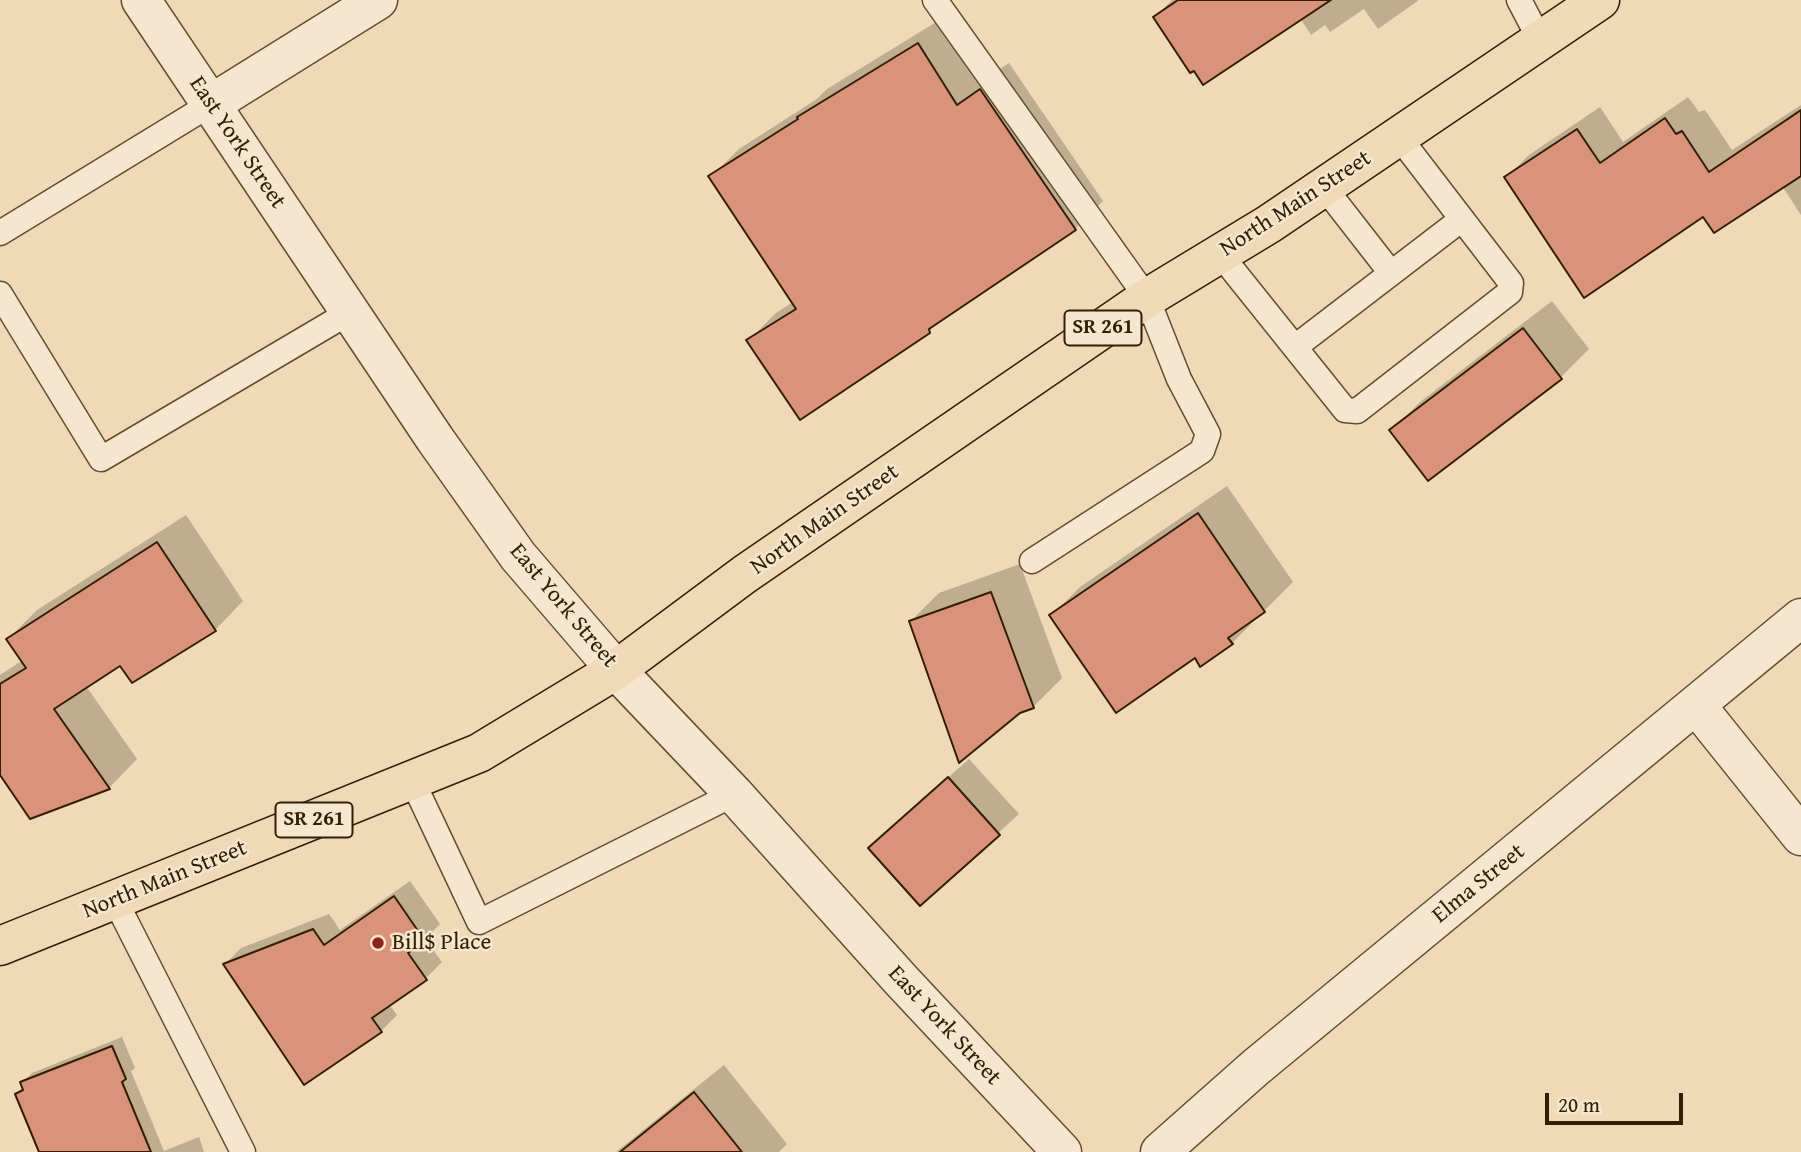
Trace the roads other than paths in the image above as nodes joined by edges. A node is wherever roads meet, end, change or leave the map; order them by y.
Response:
1 (141, 0) edge
2 (378, 0) edge
3 (935, 0) edge
4 (1519, 0) edge
5 (1600, 0) edge
6 (1540, 40) junction
7 (211, 104) junction
8 (1399, 137) junction
9 (1324, 187) junction
10 (1462, 219) junction
11 (0, 233) edge
12 (1220, 254) junction
13 (1391, 273) junction
14 (0, 293) edge
15 (1147, 298) junction
16 (350, 312) junction
17 (1294, 347) junction
18 (1032, 561) dead end
19 (1801, 618) edge
20 (616, 670) junction
21 (1696, 705) junction
22 (412, 780) junction
23 (734, 794) junction
24 (1801, 836) edge
25 (115, 900) junction
26 (0, 946) edge
27 (243, 1152) edge
28 (1062, 1152) edge
29 (1160, 1152) edge

1 - 7 street, East York Street
2 - 7 street
3 - 15 lane
4 - 6 lane
5 - 6 main road, North Main Street / SR 261
6 - 8 main road, North Main Street / SR 261
7 - 11 lane
7 - 16 street, East York Street
8 - 9 main road, North Main Street / SR 261
8 - 10 lane
9 - 12 main road, North Main Street / SR 261
9 - 13 lane
10 - 13 lane
10 - 17 lane
12 - 15 main road, North Main Street / SR 261
12 - 17 lane
13 - 17 lane
14 - 16 lane
15 - 18 lane
15 - 20 main road, North Main Street / SR 261
16 - 20 street, East York Street
19 - 21 street, Elma Street
20 - 22 main road, North Main Street / SR 261
20 - 23 street, East York Street
21 - 24 street
21 - 29 street, Elma Street
22 - 23 lane
22 - 25 main road, North Main Street / SR 261
23 - 28 street, East York Street
25 - 26 main road, North Main Street / SR 261
25 - 27 lane

